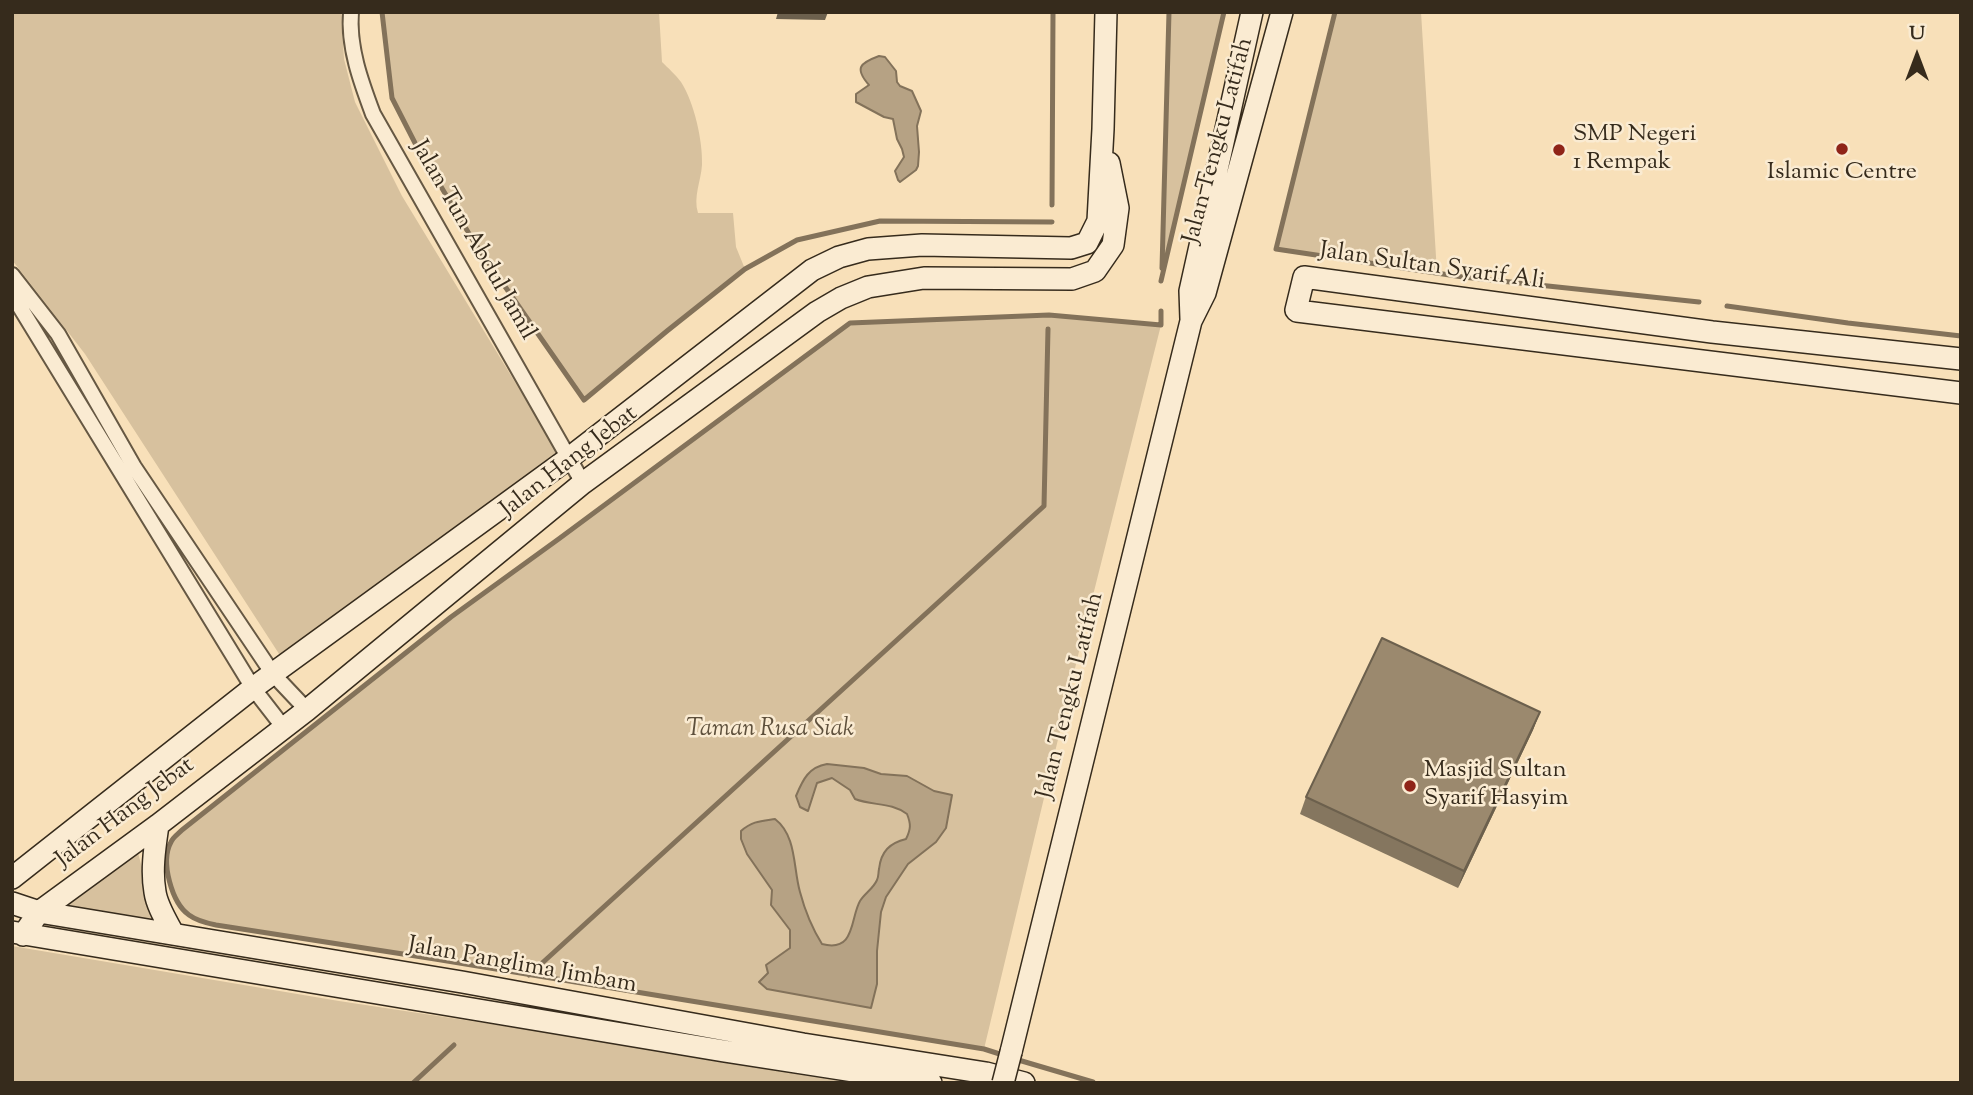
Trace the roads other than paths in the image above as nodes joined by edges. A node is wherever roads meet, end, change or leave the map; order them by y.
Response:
1 (351, 12) edge
2 (1106, 12) edge
3 (1252, 12) edge
4 (1282, 12) edge
5 (1103, 129) junction
6 (12, 275) edge
7 (12, 294) edge
8 (1191, 321) junction
9 (1961, 359) edge
10 (1961, 393) edge
11 (569, 458) junction
12 (583, 483) junction
13 (273, 674) junction
14 (253, 688) junction
15 (307, 710) junction
16 (284, 728) junction
17 (158, 825) junction
18 (12, 878) edge
19 (12, 903) edge
20 (39, 912) junction
21 (173, 933) junction
22 (18, 934) edge
23 (930, 1083) edge
24 (1003, 1083) edge
25 (1024, 1083) edge

1 - 11 street, Jalan Tun Abdul Jamil
2 - 5 street, Jalan Hang Jebat
3 - 8 street, Jalan Tengku Latifah
4 - 8 street, Jalan Tengku Latifah
5 - 11 street, Jalan Hang Jebat
5 - 12 street, Jalan Hang Jebat
6 - 13 street
7 - 14 street
8 - 24 street, Jalan Tengku Latifah, bridge
9 - 10 street, Jalan Sultan Syarif Ali
11 - 12 street, Jalan Tun Abdul Jamil
11 - 13 street, Jalan Hang Jebat
12 - 15 street, Jalan Hang Jebat
13 - 14 street, Jalan Hang Jebat
13 - 15 street
14 - 16 street
14 - 18 street, Jalan Hang Jebat
15 - 16 street, Jalan Hang Jebat
16 - 17 street, Jalan Hang Jebat
17 - 20 street, Jalan Hang Jebat
17 - 21 street
19 - 20 street, Jalan Panglima Jimbam
20 - 21 street, Jalan Panglima Jimbam
20 - 22 street, Jalan Hang Jebat
21 - 25 street, Jalan Panglima Jimbam
22 - 23 street, Jalan Panglima Jimbam

